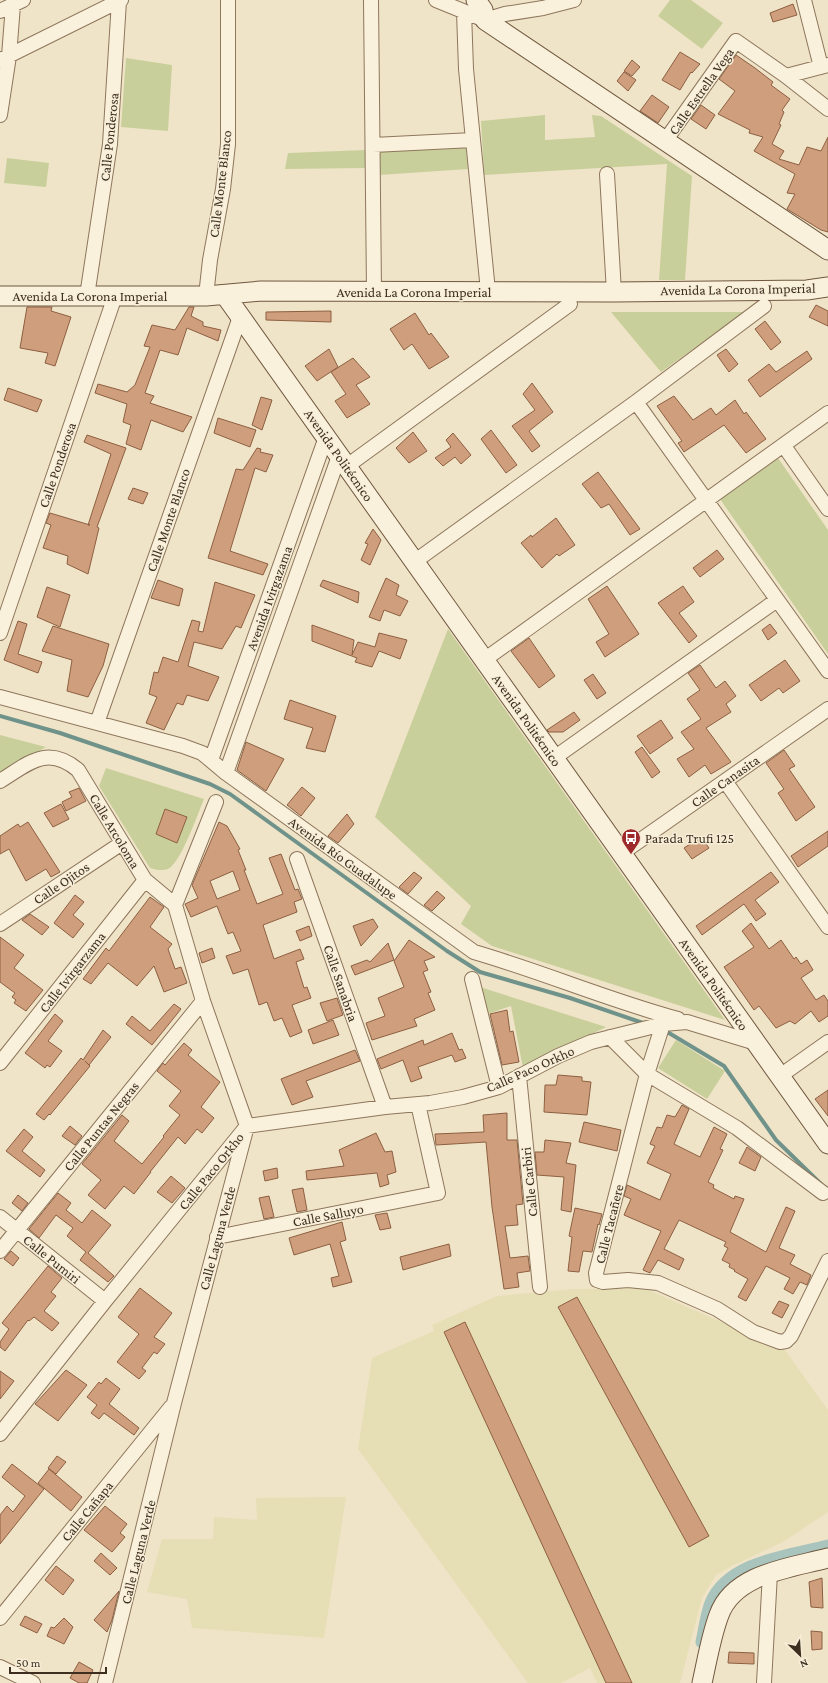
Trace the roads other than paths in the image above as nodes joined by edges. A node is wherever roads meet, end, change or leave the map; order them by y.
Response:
1 (228, 0) edge
2 (371, 0) edge
3 (436, 0) edge
4 (574, 0) edge
5 (804, 0) edge
6 (120, 1) edge
7 (18, 2) edge
8 (470, 6) edge
9 (0, 11) edge
10 (485, 20) junction
11 (4, 58) edge
12 (824, 66) edge
13 (786, 76) junction
14 (828, 109) edge
15 (0, 115) edge
16 (473, 140) junction
17 (665, 141) junction
18 (372, 145) junction
19 (607, 174) dead end
20 (828, 250) edge
21 (828, 286) edge
22 (488, 291) junction
23 (374, 292) junction
24 (614, 292) junction
25 (225, 295) junction
26 (0, 296) edge
27 (86, 296) junction
28 (115, 296) junction
29 (206, 296) junction
30 (570, 304) dead end
31 (764, 306) dead end
32 (240, 316) junction
33 (636, 402) junction
34 (828, 413) edge
35 (326, 437) junction
36 (784, 446) junction
37 (343, 461) junction
38 (706, 500) junction
39 (828, 509) edge
40 (414, 562) junction
41 (777, 600) junction
42 (0, 633) edge
43 (484, 660) junction
44 (828, 671) edge
45 (0, 697) edge
46 (826, 714) edge
47 (96, 723) junction
48 (554, 758) junction
49 (211, 760) junction
50 (226, 773) junction
51 (0, 781) edge
52 (725, 782) junction
53 (216, 802) dead end
54 (122, 843) junction
55 (622, 853) junction
56 (297, 859) dead end
57 (145, 880) junction
58 (175, 905) junction
59 (0, 924) edge
60 (828, 927) edge
61 (472, 979) dead end
62 (203, 1000) junction
63 (687, 1022) junction
64 (663, 1024) junction
65 (610, 1037) junction
66 (828, 1042) edge
67 (756, 1043) junction
68 (0, 1063) edge
69 (647, 1074) junction
70 (519, 1076) junction
71 (780, 1076) junction
72 (499, 1087) junction
73 (418, 1104) junction
74 (384, 1107) junction
75 (247, 1126) junction
76 (828, 1144) edge
77 (823, 1193) dead end
78 (0, 1217) edge
79 (16, 1231) junction
80 (217, 1236) junction
81 (0, 1251) edge
82 (828, 1261) edge
83 (540, 1287) dead end
84 (105, 1301) junction
85 (174, 1403) junction
86 (0, 1434) edge
87 (828, 1558) edge
88 (770, 1573) junction
89 (0, 1618) edge
90 (0, 1667) edge
91 (33, 1683) edge
92 (105, 1683) edge
93 (702, 1683) edge
94 (764, 1683) edge

1 - 29 street, Calle Monte Blanco
2 - 18 street
3 - 8 street
4 - 10 street
5 - 12 street
6 - 11 street
6 - 27 street, Calle Ponderosa
7 - 9 street
7 - 11 street
8 - 10 street
8 - 16 street
10 - 17 street
11 - 15 street
12 - 13 street
13 - 14 street
13 - 17 street, Calle Estrella Vega
16 - 18 street
16 - 22 street
17 - 20 street
18 - 23 street
19 - 24 street
21 - 24 street, Avenida La Corona Imperial
22 - 23 street, Avenida La Corona Imperial
22 - 24 street, Avenida La Corona Imperial
23 - 25 street, Avenida La Corona Imperial
25 - 29 street, Avenida La Corona Imperial
25 - 32 street, Avenida Politécnico
26 - 27 street, Avenida La Corona Imperial
27 - 28 street, Avenida La Corona Imperial
28 - 29 street, Avenida La Corona Imperial
28 - 42 street, Calle Ponderosa
30 - 37 street
31 - 33 street
32 - 35 street, Avenida Politécnico
32 - 47 street, Calle Monte Blanco
33 - 38 street
33 - 40 street
34 - 36 street
35 - 37 street, Avenida Politécnico
35 - 49 street, Avenida Ivirgazama
36 - 38 street
36 - 39 street
37 - 40 street, Avenida Politécnico
37 - 50 street, Avenida Ivirgazama
38 - 41 street
38 - 43 street
40 - 43 street, Avenida Politécnico
41 - 44 street
41 - 48 street
43 - 48 street, Avenida Politécnico
45 - 47 street, Avenida Río Guadalupe
46 - 52 street, Calle Canasita
47 - 49 street, Avenida Río Guadalupe
48 - 55 street, Avenida Politécnico
49 - 50 street, Avenida Río Guadalupe
50 - 63 street, Avenida Río Guadalupe
51 - 54 street, Calle Arcoloma
52 - 55 street, Calle Canasita
52 - 60 street
53 - 58 street
54 - 57 street, Calle Arcoloma
54 - 59 street, Calle Ojitos
55 - 67 street, Avenida Politécnico
56 - 74 street, Calle Sanabria
57 - 58 street, Calle Arcoloma
57 - 68 street, Calle Ivirgarzama
58 - 62 street
61 - 72 street
62 - 75 street
62 - 79 street, Calle Puntas Negras
63 - 64 street, Calle Paco Orkho
63 - 67 street, Avenida Río Guadalupe
64 - 65 street, Calle Paco Orkho
64 - 69 street, Calle Tacañere
65 - 69 street
65 - 70 street, Calle Paco Orkho
66 - 71 street
67 - 71 street, Avenida Politécnico
69 - 77 street
69 - 82 street, Calle Tacañere
70 - 72 street, Calle Paco Orkho
70 - 83 street, Calle Carbiri
71 - 76 street, Avenida Politécnico
72 - 73 street, Calle Paco Orkho
73 - 74 street, Calle Paco Orkho
73 - 80 street, Calle Salluyo
74 - 75 street, Calle Paco Orkho
75 - 80 street, Calle Laguna Verde
75 - 84 street, Calle Paco Orkho
78 - 79 street, Calle Pumiri
79 - 81 street, Calle Puntas Negras
79 - 84 street, Calle Pumiri
80 - 85 street, Calle Laguna Verde
84 - 86 street, Calle Paco Orkho
85 - 89 street, Calle Cañapa
85 - 92 street, Calle Laguna Verde
87 - 88 street
88 - 93 street
88 - 94 street
90 - 91 street

